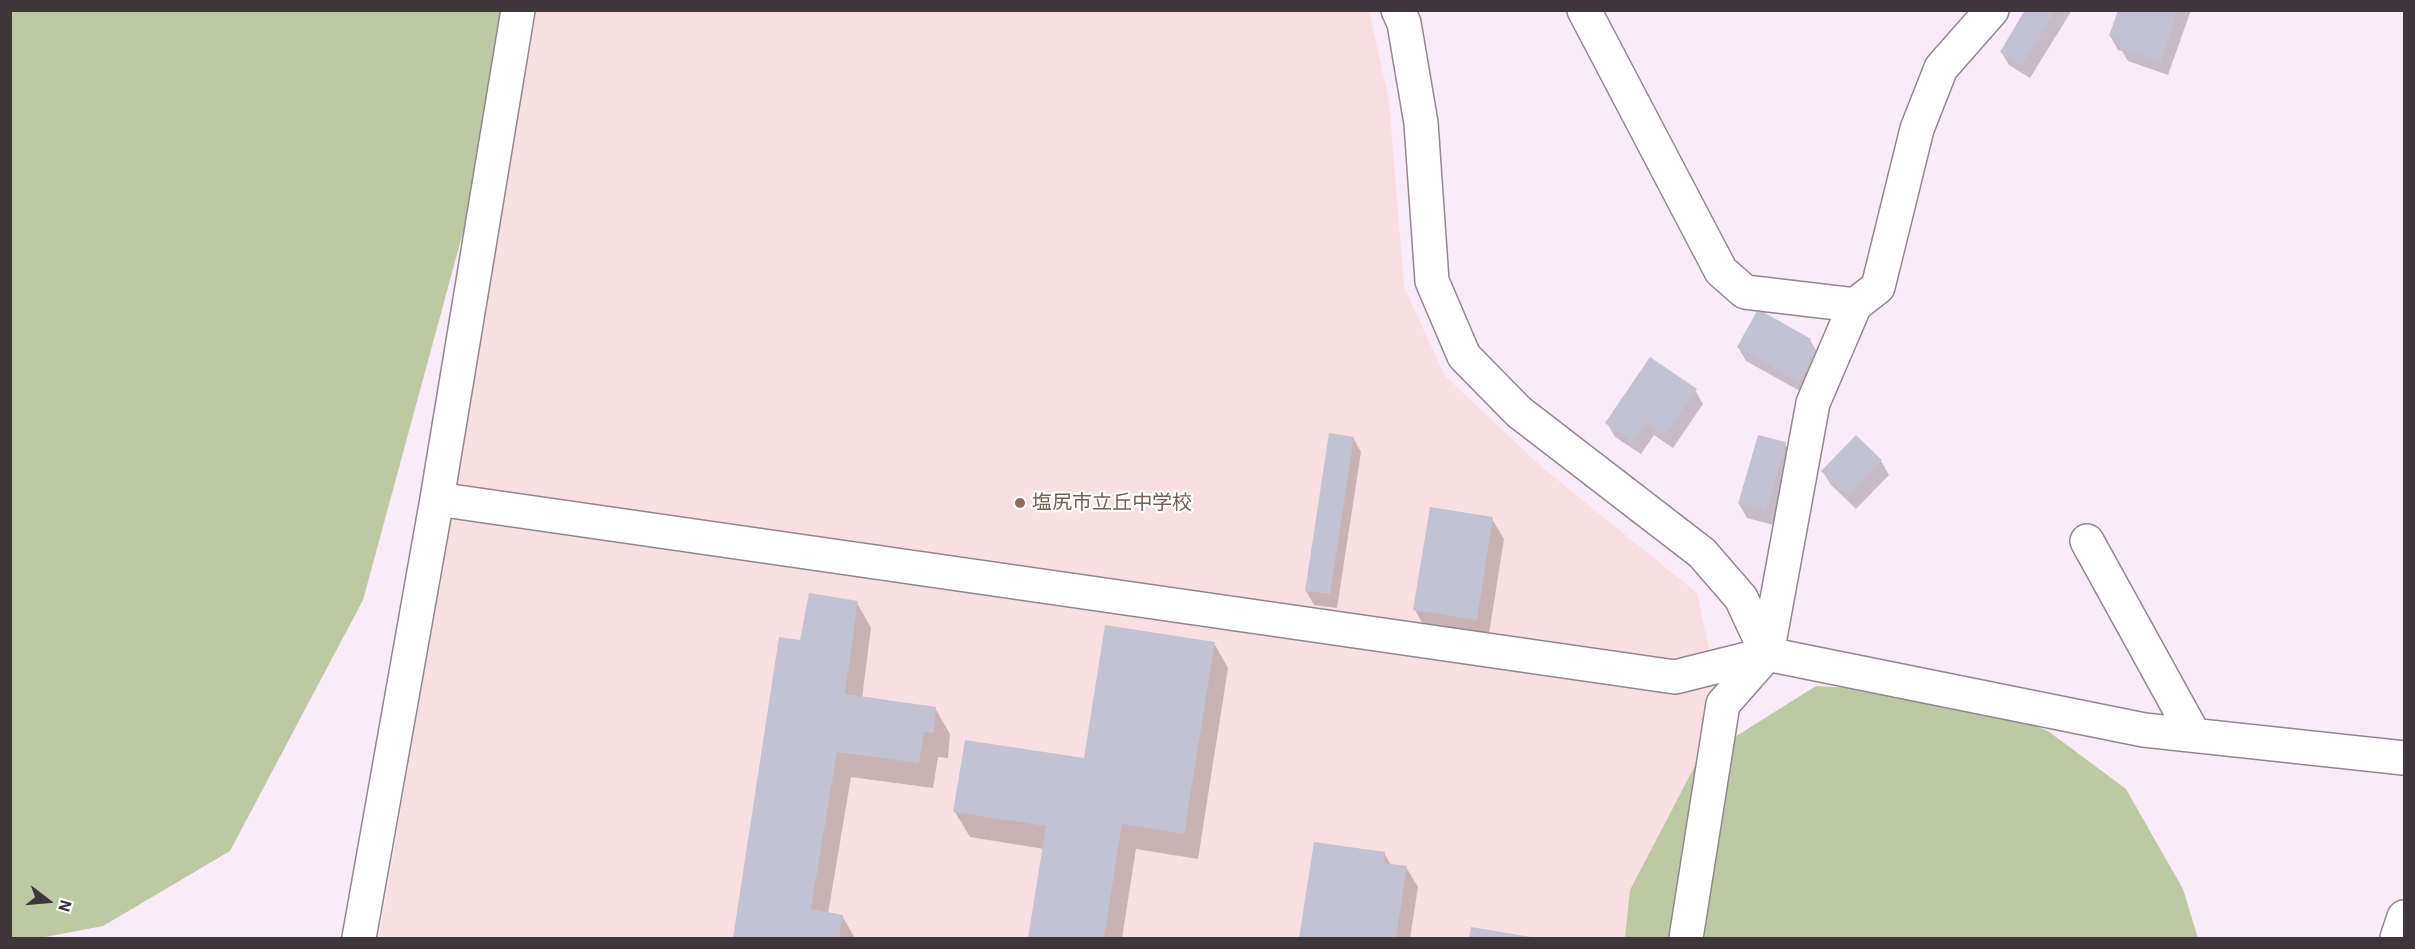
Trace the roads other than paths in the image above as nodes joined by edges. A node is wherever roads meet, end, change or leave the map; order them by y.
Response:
1 (518, 10) edge
2 (1398, 10) edge
3 (1584, 10) edge
4 (1992, 10) edge
5 (1855, 305) junction
6 (436, 499) junction
7 (2086, 541) dead end
8 (1767, 654) junction
9 (2194, 735) junction
10 (2404, 759) edge
11 (2404, 917) edge
12 (360, 939) edge
13 (1686, 939) edge
14 (2397, 939) edge

1 - 6 street
2 - 8 street
3 - 5 street
4 - 5 street
5 - 8 street
6 - 8 street
6 - 12 street
7 - 9 street
8 - 9 street
8 - 13 street
9 - 10 street
11 - 14 street

